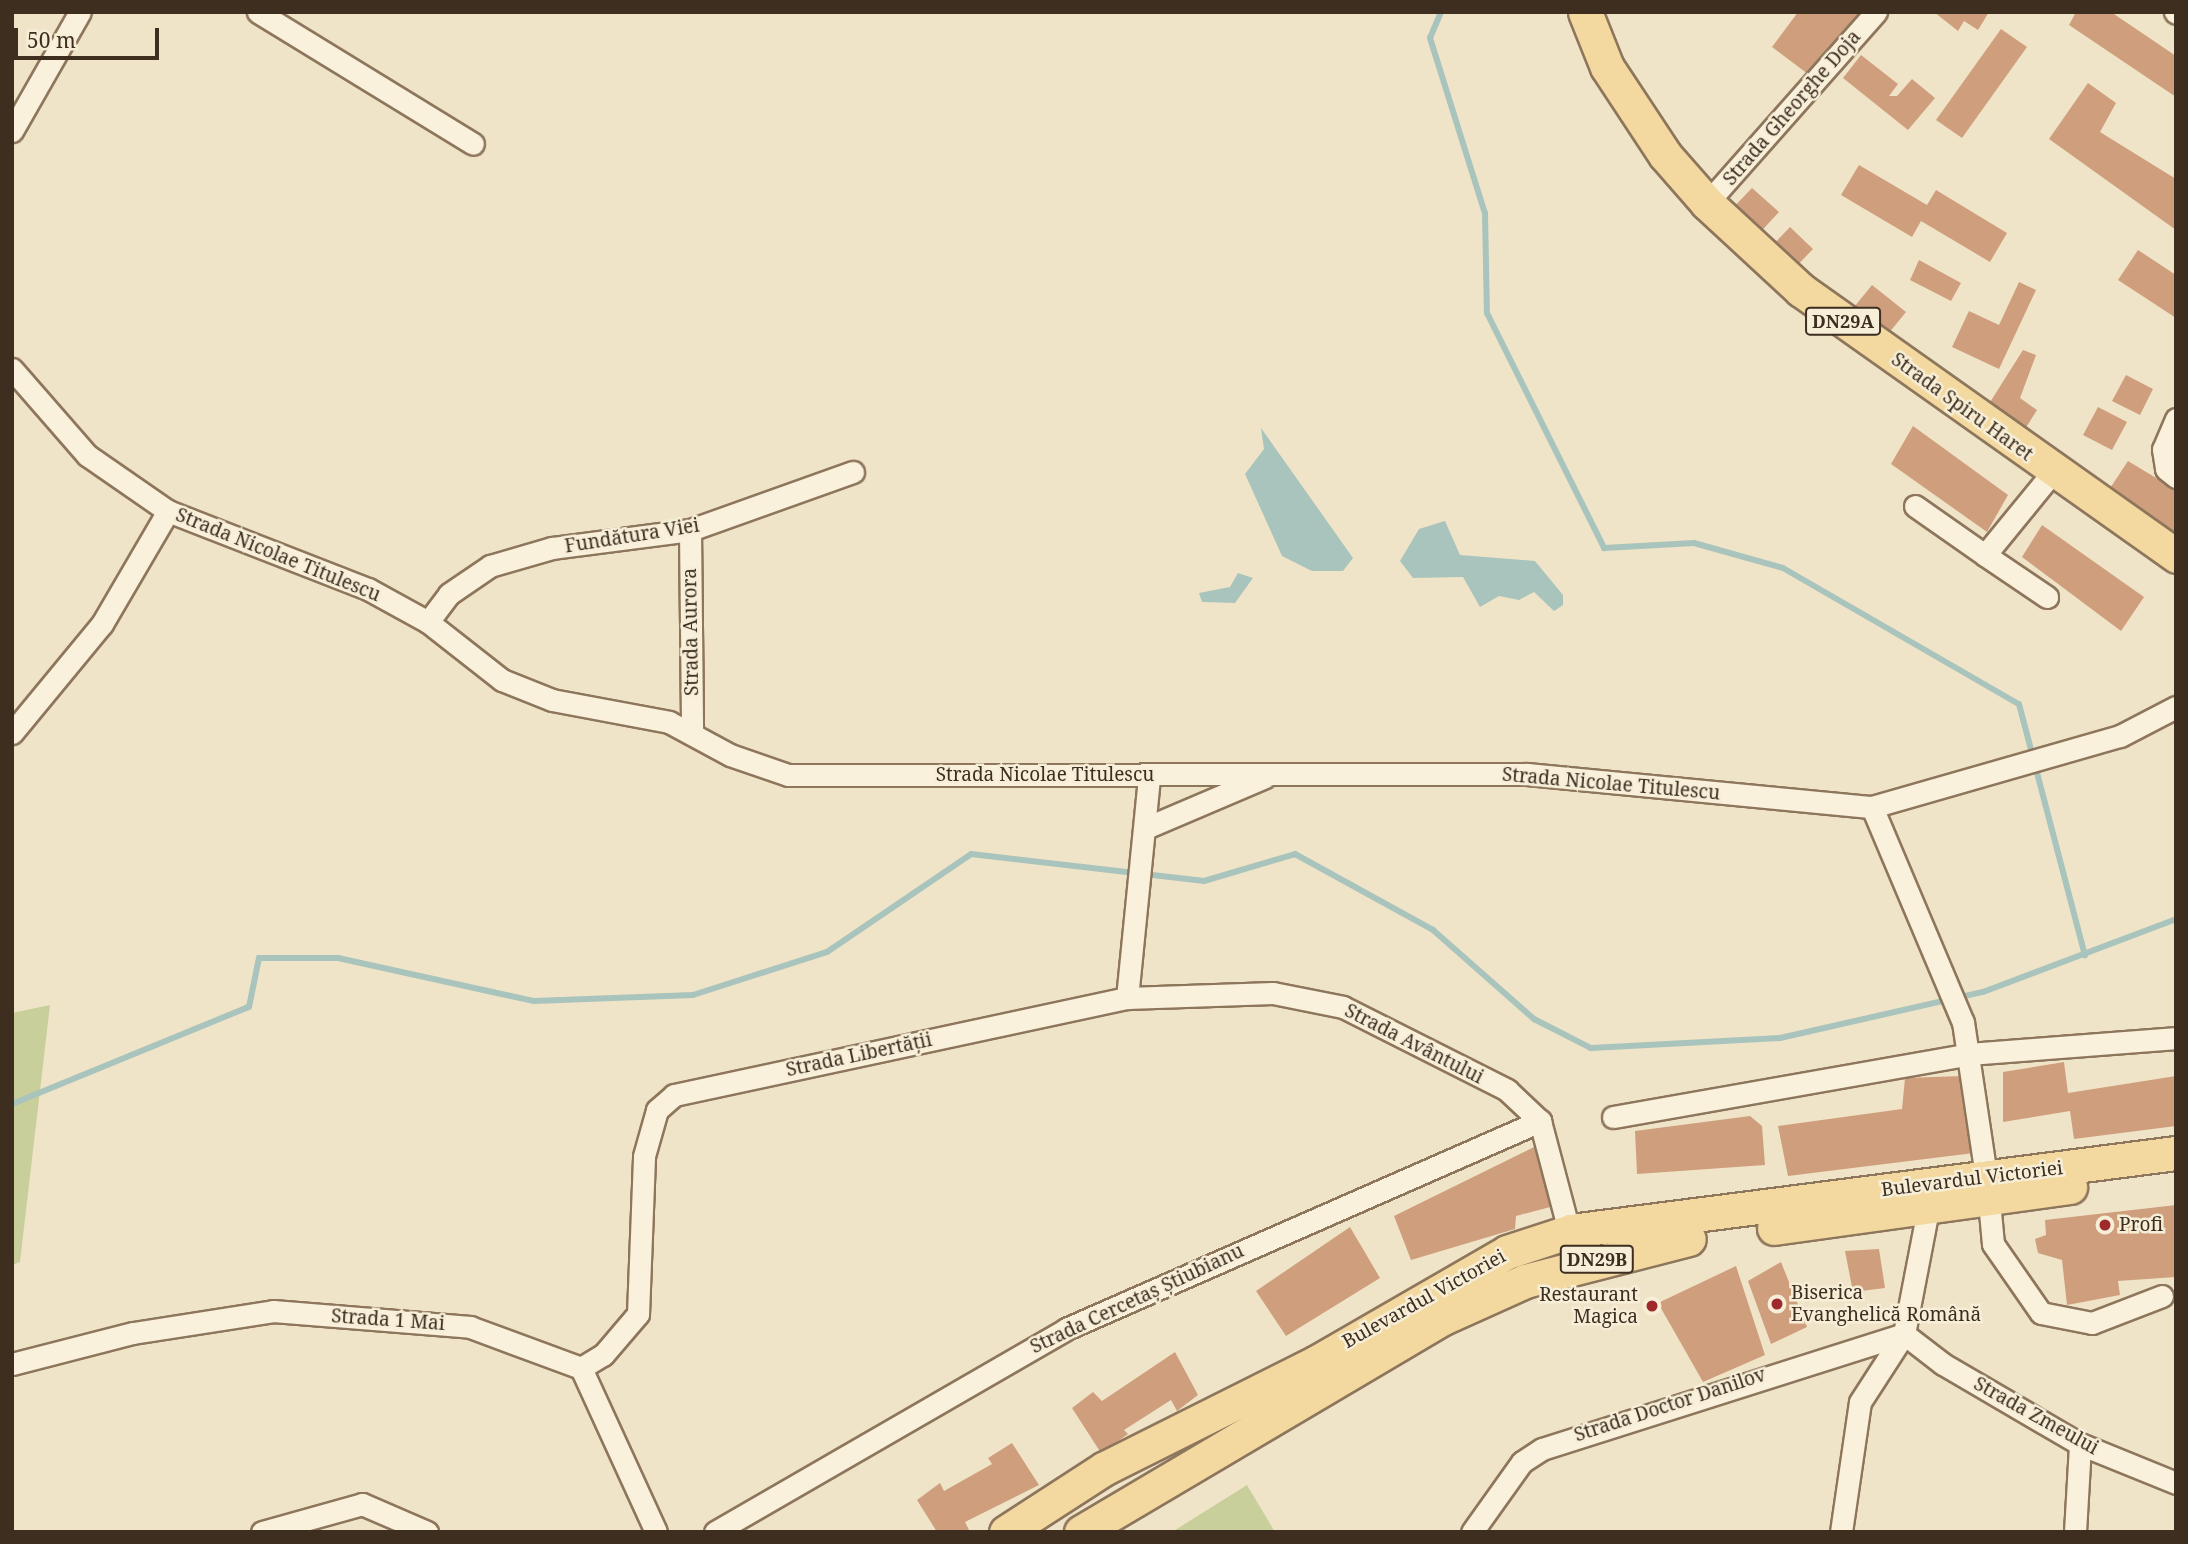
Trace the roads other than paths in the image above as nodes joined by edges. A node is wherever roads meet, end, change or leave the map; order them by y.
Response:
1 (80, 12) edge
2 (258, 12) edge
3 (1585, 12) edge
4 (1876, 12) edge
5 (12, 131) edge
6 (473, 144) dead end
7 (1707, 203) junction
8 (12, 369) edge
9 (2176, 419) edge
10 (853, 472) dead end
11 (2052, 473) junction
12 (2176, 477) edge
13 (1915, 506) dead end
14 (168, 511) junction
15 (690, 530) junction
16 (1985, 555) junction
17 (2176, 556) edge
18 (2047, 597) dead end
19 (428, 622) junction
20 (2176, 707) edge
21 (12, 733) edge
22 (692, 734) junction
23 (1278, 771) junction
24 (1149, 776) junction
25 (1872, 807) junction
26 (1148, 827) junction
27 (1127, 998) junction
28 (2176, 1038) edge
29 (1969, 1054) junction
30 (1613, 1117) dead end
31 (1540, 1121) junction
32 (2176, 1153) edge
33 (2176, 1173) edge
34 (1987, 1188) junction
35 (1928, 1209) junction
36 (1571, 1231) junction
37 (1578, 1265) junction
38 (2162, 1296) dead end
39 (1904, 1334) junction
40 (12, 1364) edge
41 (581, 1368) junction
42 (2080, 1444) junction
43 (2176, 1483) edge
44 (262, 1532) edge
45 (427, 1532) edge
46 (656, 1532) edge
47 (715, 1532) edge
48 (1006, 1532) edge
49 (1081, 1532) edge
50 (1472, 1532) edge
51 (1841, 1532) edge
52 (2075, 1532) edge

1 - 5 street
2 - 6 street
3 - 7 main road, Strada Spiru Haret / DN29A
4 - 7 street, Strada Gheorghe Doja
7 - 11 main road, Strada Spiru Haret / DN29A
8 - 14 street, Strada Nicolae Titulescu
9 - 12 street
10 - 15 street, Fundătura Viei
11 - 16 street
11 - 17 main road, Strada Spiru Haret / DN29A
13 - 16 street
14 - 19 street, Strada Nicolae Titulescu
14 - 21 street
15 - 19 street, Fundătura Viei
15 - 22 street, Strada Aurora
16 - 18 street
19 - 22 street, Strada Nicolae Titulescu
20 - 25 street, Strada Nicolae Titulescu
22 - 24 street, Strada Nicolae Titulescu
23 - 24 street, Strada Nicolae Titulescu
23 - 25 street, Strada Nicolae Titulescu
23 - 26 street
24 - 26 street
25 - 29 street
26 - 27 street
27 - 31 street, Strada Avântului
27 - 41 street, Strada Libertății
28 - 29 street
29 - 30 street
29 - 34 street
31 - 36 street
31 - 47 street, Strada Cercetaș Știubianu
32 - 34 main road, Bulevardul Victoriei / DN29B
33 - 34 main road, Bulevardul Victoriei / DN29B
34 - 35 main road, Bulevardul Victoriei / DN29B
34 - 36 main road, Bulevardul Victoriei / DN29B
34 - 38 street
35 - 37 main road, Bulevardul Victoriei / DN29B
35 - 39 street
36 - 37 street
36 - 48 main road, Bulevardul Victoriei / DN29B
37 - 49 main road, Bulevardul Victoriei / DN29B
39 - 42 street, Strada Zmeului
39 - 50 street, Strada Doctor Danilov
39 - 51 street
40 - 41 street, Strada 1 Mai
41 - 46 street
42 - 43 street, Strada Zmeului
42 - 52 street
44 - 45 street

